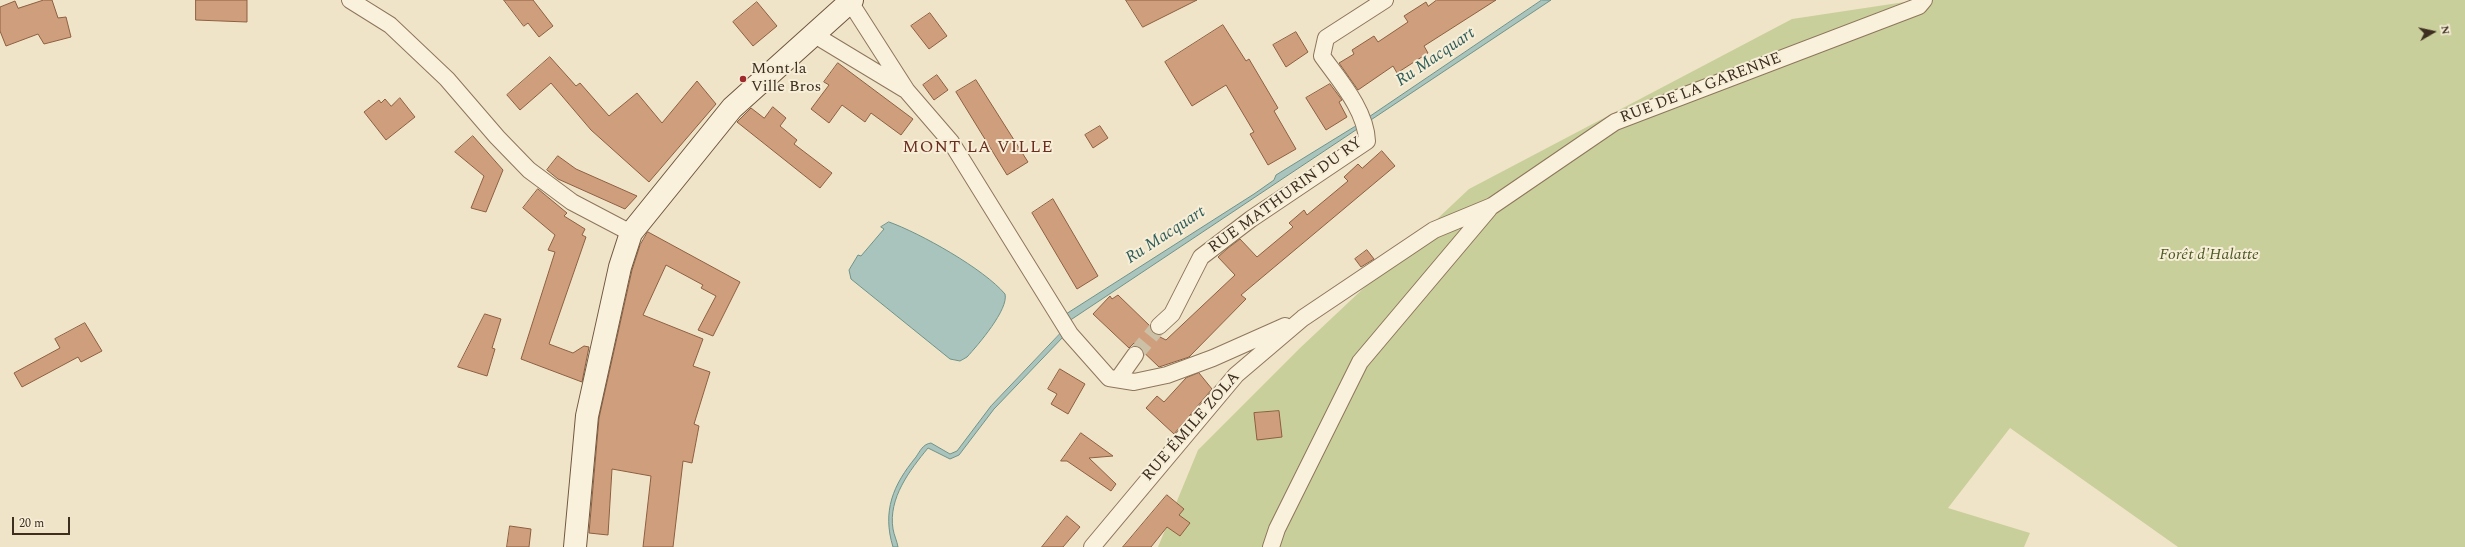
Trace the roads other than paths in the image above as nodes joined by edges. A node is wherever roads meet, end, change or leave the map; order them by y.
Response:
1 (350, 0) edge
2 (1385, 0) edge
3 (1924, 0) edge
4 (851, 1) edge
5 (813, 34) junction
6 (907, 91) junction
7 (1492, 206) junction
8 (631, 233) junction
9 (1303, 318) junction
10 (1160, 326) tunnel mouth
11 (1135, 355) tunnel mouth
12 (1118, 379) junction
13 (575, 547) edge
14 (1092, 547) edge
15 (1271, 547) edge

1 - 8 street
2 - 10 street, RUE MATHURIN DU RY
3 - 7 street, RUE DE LA GARENNE
4 - 5 street
4 - 6 street
5 - 6 street
5 - 8 street
6 - 12 street
7 - 9 street
7 - 15 street
8 - 13 street
9 - 12 street
9 - 14 street, RUE ÉMILE ZOLA
11 - 12 street

